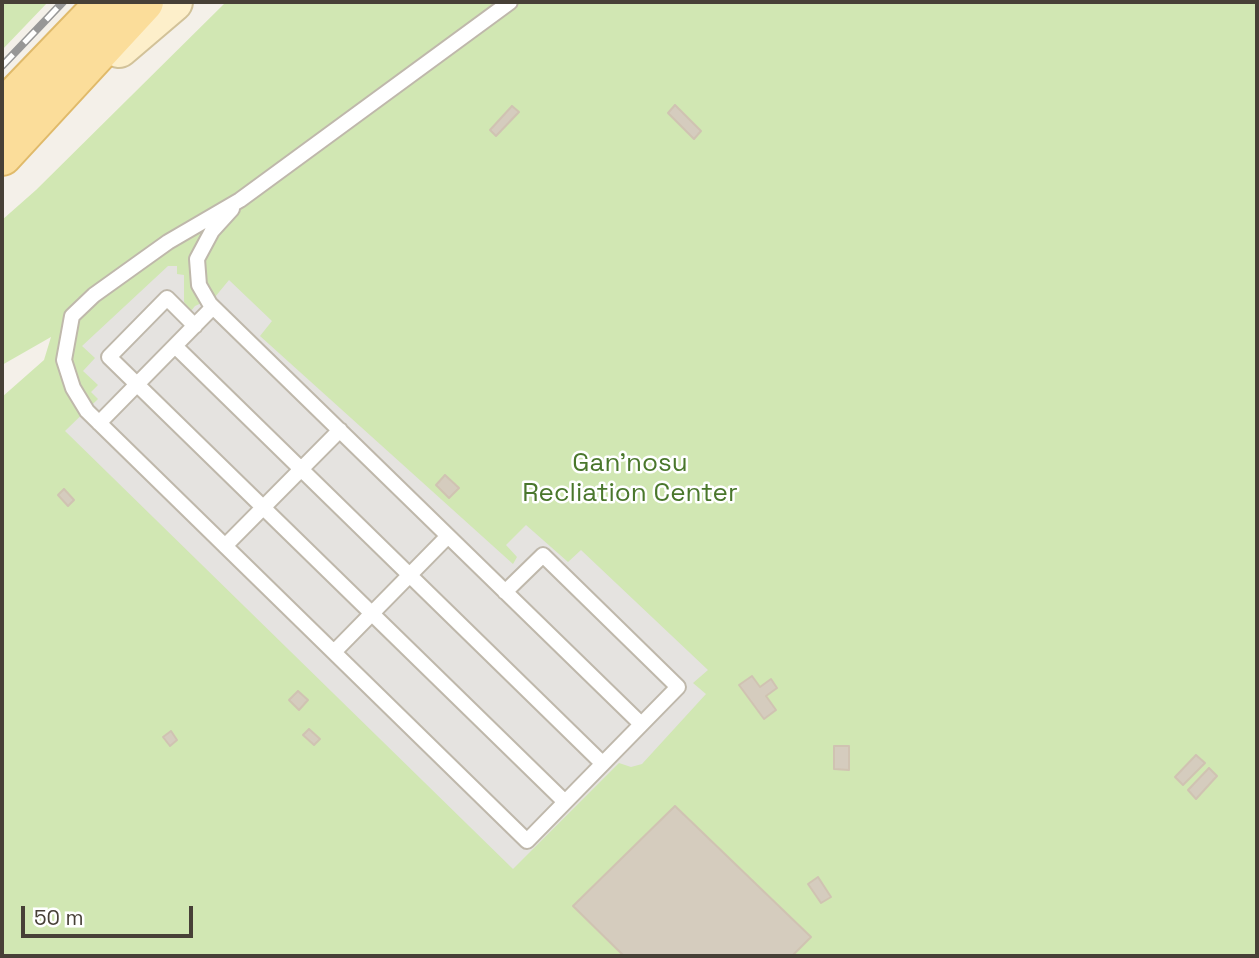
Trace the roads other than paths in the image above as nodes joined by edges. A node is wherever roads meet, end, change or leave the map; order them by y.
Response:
1 (106, 2) edge
2 (144, 2) edge
3 (173, 2) edge
4 (510, 2) edge
5 (55, 101) junction
6 (2, 110) edge
7 (2, 156) edge
8 (240, 200) junction
9 (214, 307) junction
10 (195, 326) junction
11 (175, 346) junction
12 (137, 384) junction
13 (99, 423) junction
14 (340, 430) junction
15 (301, 469) junction
16 (263, 508) junction
17 (448, 537) junction
18 (225, 546) junction
19 (410, 575) junction
20 (505, 592) junction
21 (372, 614) junction
22 (334, 652) junction
23 (641, 724) junction
24 (603, 764) junction
25 (565, 802) junction

1 - 6 main road
2 - 5 main road
3 - 5 street
4 - 8 lane
5 - 7 main road
8 - 9 lane
8 - 13 lane
9 - 10 lane
9 - 14 lane
10 - 11 lane
10 - 12 lane
11 - 12 lane
11 - 15 lane
12 - 13 lane
12 - 16 lane
13 - 18 lane
14 - 15 lane
14 - 17 lane
15 - 16 lane
15 - 19 lane
16 - 18 lane
16 - 21 lane
17 - 19 lane
17 - 20 lane
18 - 22 lane
19 - 21 lane
19 - 24 lane
20 - 23 lane
20 - 23 lane
21 - 22 lane
21 - 25 lane
22 - 25 lane
23 - 24 lane
24 - 25 lane

